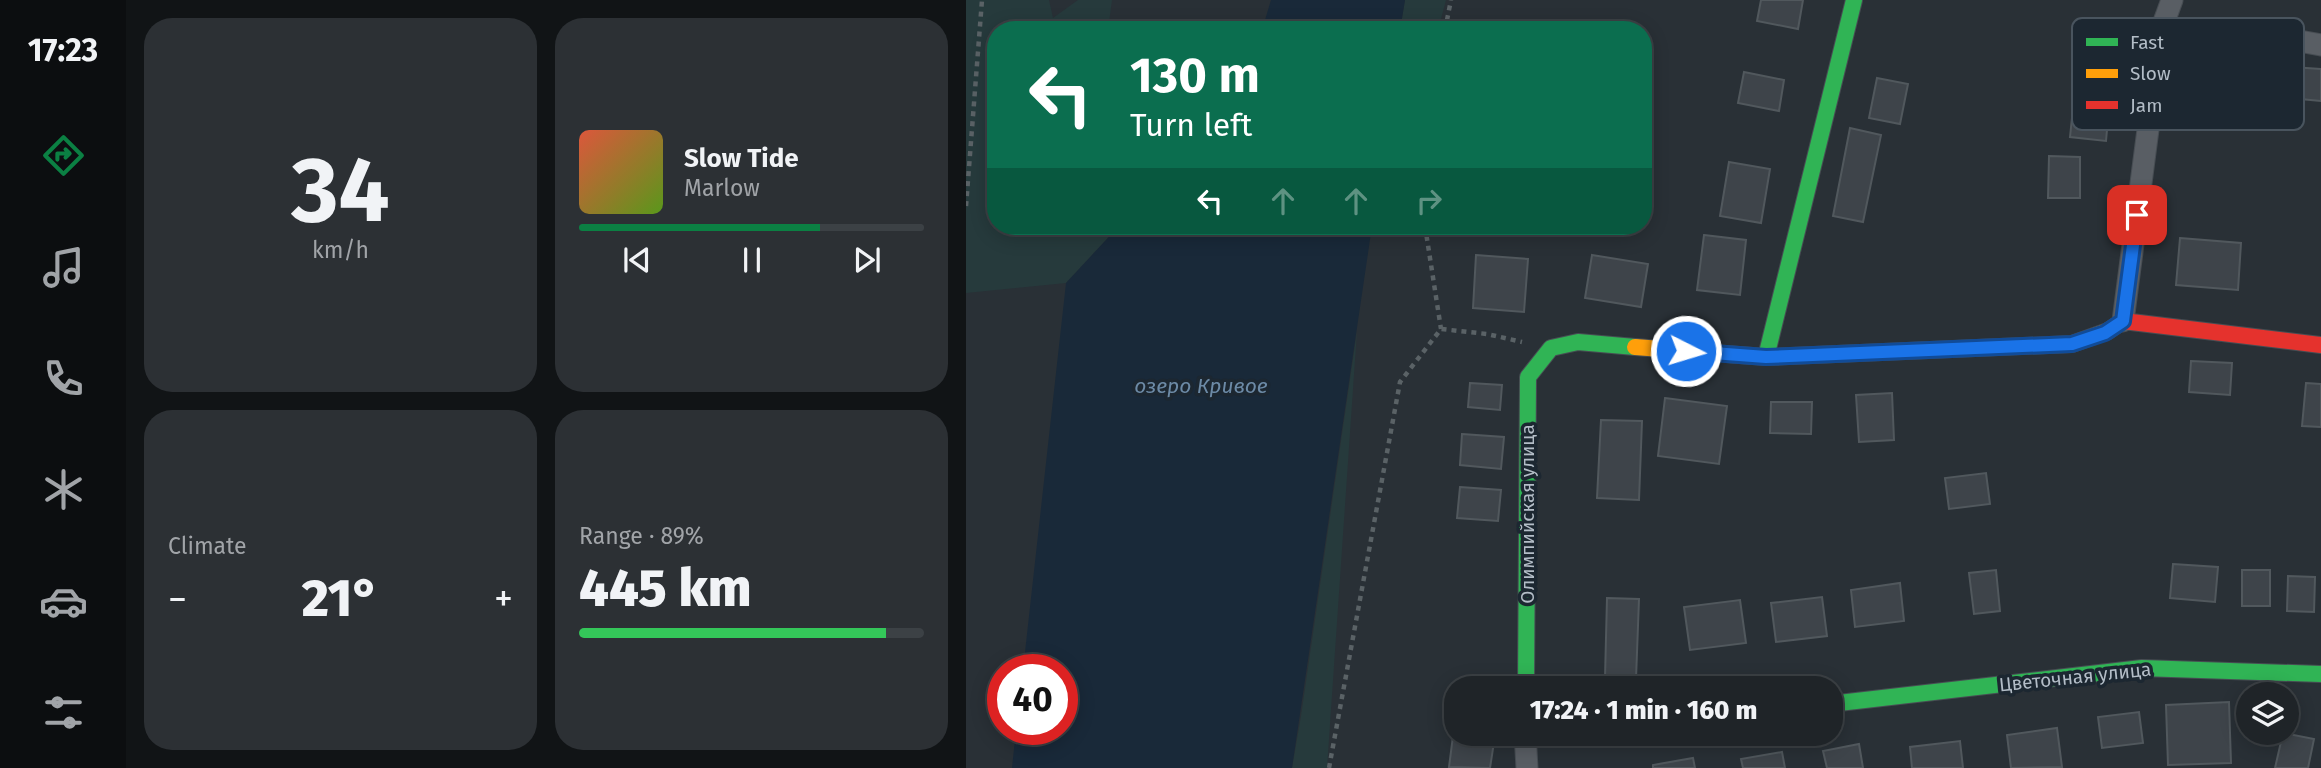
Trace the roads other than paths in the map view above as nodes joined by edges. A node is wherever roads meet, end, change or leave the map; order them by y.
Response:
1 (1854, 0) edge
2 (2172, 0) edge
3 (2165, 18) edge
4 (2148, 130) edge
5 (2123, 321) junction
6 (2321, 345) edge
7 (1766, 357) junction
8 (2321, 674) edge
9 (1526, 676) edge
10 (1843, 702) edge
11 (1526, 746) edge
12 (1527, 768) edge

1 - 7 street
2 - 3 street
4 - 5 street
5 - 6 street
5 - 7 street
7 - 9 street, Олимпийская улица
8 - 10 street, Цветочная улица
11 - 12 street

